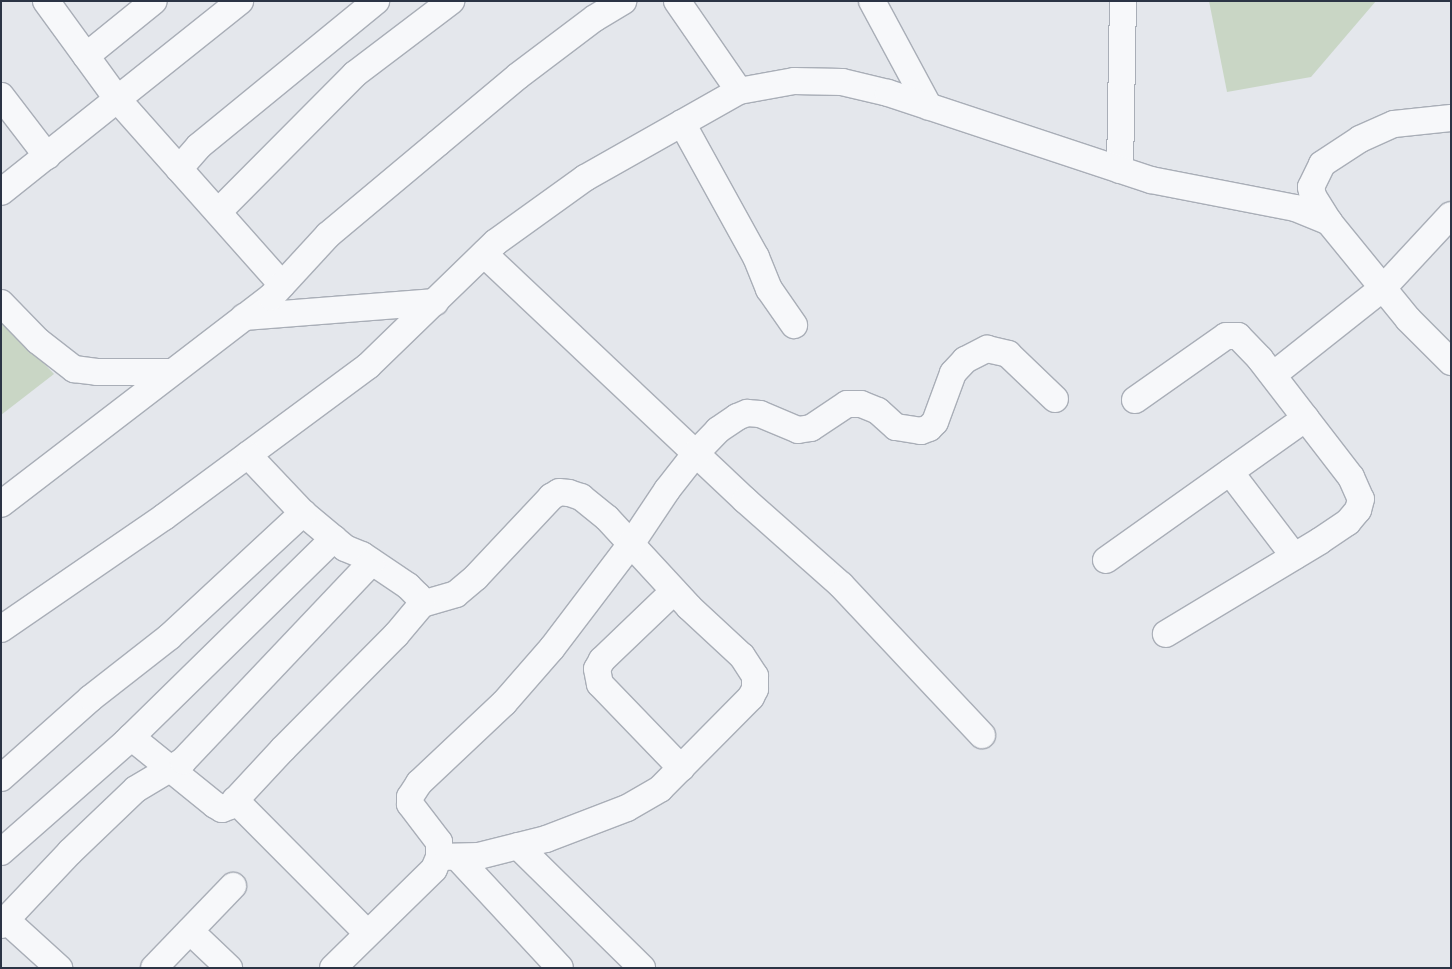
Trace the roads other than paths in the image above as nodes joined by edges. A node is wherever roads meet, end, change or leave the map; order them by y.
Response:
1 (46, 1) edge
2 (154, 1) edge
3 (240, 1) edge
4 (376, 1) edge
5 (451, 1) edge
6 (623, 1) edge
7 (677, 1) edge
8 (872, 1) edge
9 (1123, 1) edge
10 (86, 56) junction
11 (739, 91) junction
12 (1, 96) edge
13 (118, 100) junction
14 (929, 107) junction
15 (1451, 118) edge
16 (682, 123) junction
17 (47, 156) junction
18 (179, 169) junction
19 (1120, 170) junction
20 (1, 192) edge
21 (218, 212) junction
22 (1451, 215) edge
23 (1329, 222) junction
24 (484, 254) junction
25 (282, 285) junction
26 (1384, 288) junction
27 (434, 302) junction
28 (1, 303) edge
29 (244, 317) junction
30 (794, 325) dead end
31 (1451, 362) edge
32 (172, 372) junction
33 (1273, 375) junction
34 (1055, 399) dead end
35 (1135, 400) dead end
36 (1306, 418) junction
37 (696, 453) junction
38 (248, 455) junction
39 (1230, 472) junction
40 (1, 504) edge
41 (303, 512) junction
42 (334, 538) junction
43 (631, 544) junction
44 (1294, 556) junction
45 (1106, 560) dead end
46 (372, 562) junction
47 (674, 591) junction
48 (422, 604) junction
49 (1, 629) edge
50 (1166, 634) dead end
51 (982, 736) dead end
52 (131, 737) junction
53 (681, 768) junction
54 (171, 770) junction
55 (1, 778) edge
56 (235, 800) junction
57 (518, 846) junction
58 (1, 852) edge
59 (448, 857) junction
60 (233, 886) dead end
61 (4, 922) edge
62 (190, 931) junction
63 (368, 933) junction
64 (59, 968) edge
65 (154, 968) edge
66 (228, 968) edge
67 (332, 968) edge
68 (560, 968) edge
69 (642, 968) edge

1 - 10 street
2 - 10 street
3 - 13 street
4 - 18 street
5 - 21 street
6 - 25 street
7 - 11 street
8 - 14 street
9 - 19 street
10 - 13 street
11 - 14 street
11 - 16 street
12 - 17 street
13 - 17 street
13 - 18 street
14 - 19 street
15 - 23 street
16 - 24 street
16 - 30 street
17 - 20 street
18 - 21 street
19 - 23 street
21 - 25 street
22 - 26 street
23 - 26 street
24 - 27 street
24 - 37 street
25 - 29 street
26 - 31 street
26 - 33 street
27 - 29 street
27 - 38 street
28 - 32 street
29 - 32 street
32 - 40 street
33 - 35 street
33 - 36 street
34 - 37 street
36 - 39 street
36 - 44 street
37 - 43 street
37 - 51 street
38 - 41 street
38 - 49 street
39 - 44 street
39 - 45 street
41 - 42 street
41 - 55 street
42 - 46 street
42 - 52 street
43 - 47 street
43 - 48 street
43 - 59 street
44 - 50 street
46 - 48 street
46 - 54 street
47 - 53 street
47 - 53 street
48 - 56 street
52 - 54 street
52 - 58 street
53 - 57 street
54 - 56 street
54 - 61 street
56 - 63 street
57 - 59 street
57 - 69 street
59 - 63 street
59 - 68 street
60 - 62 street
61 - 64 street
62 - 65 street
62 - 66 street
63 - 67 street

